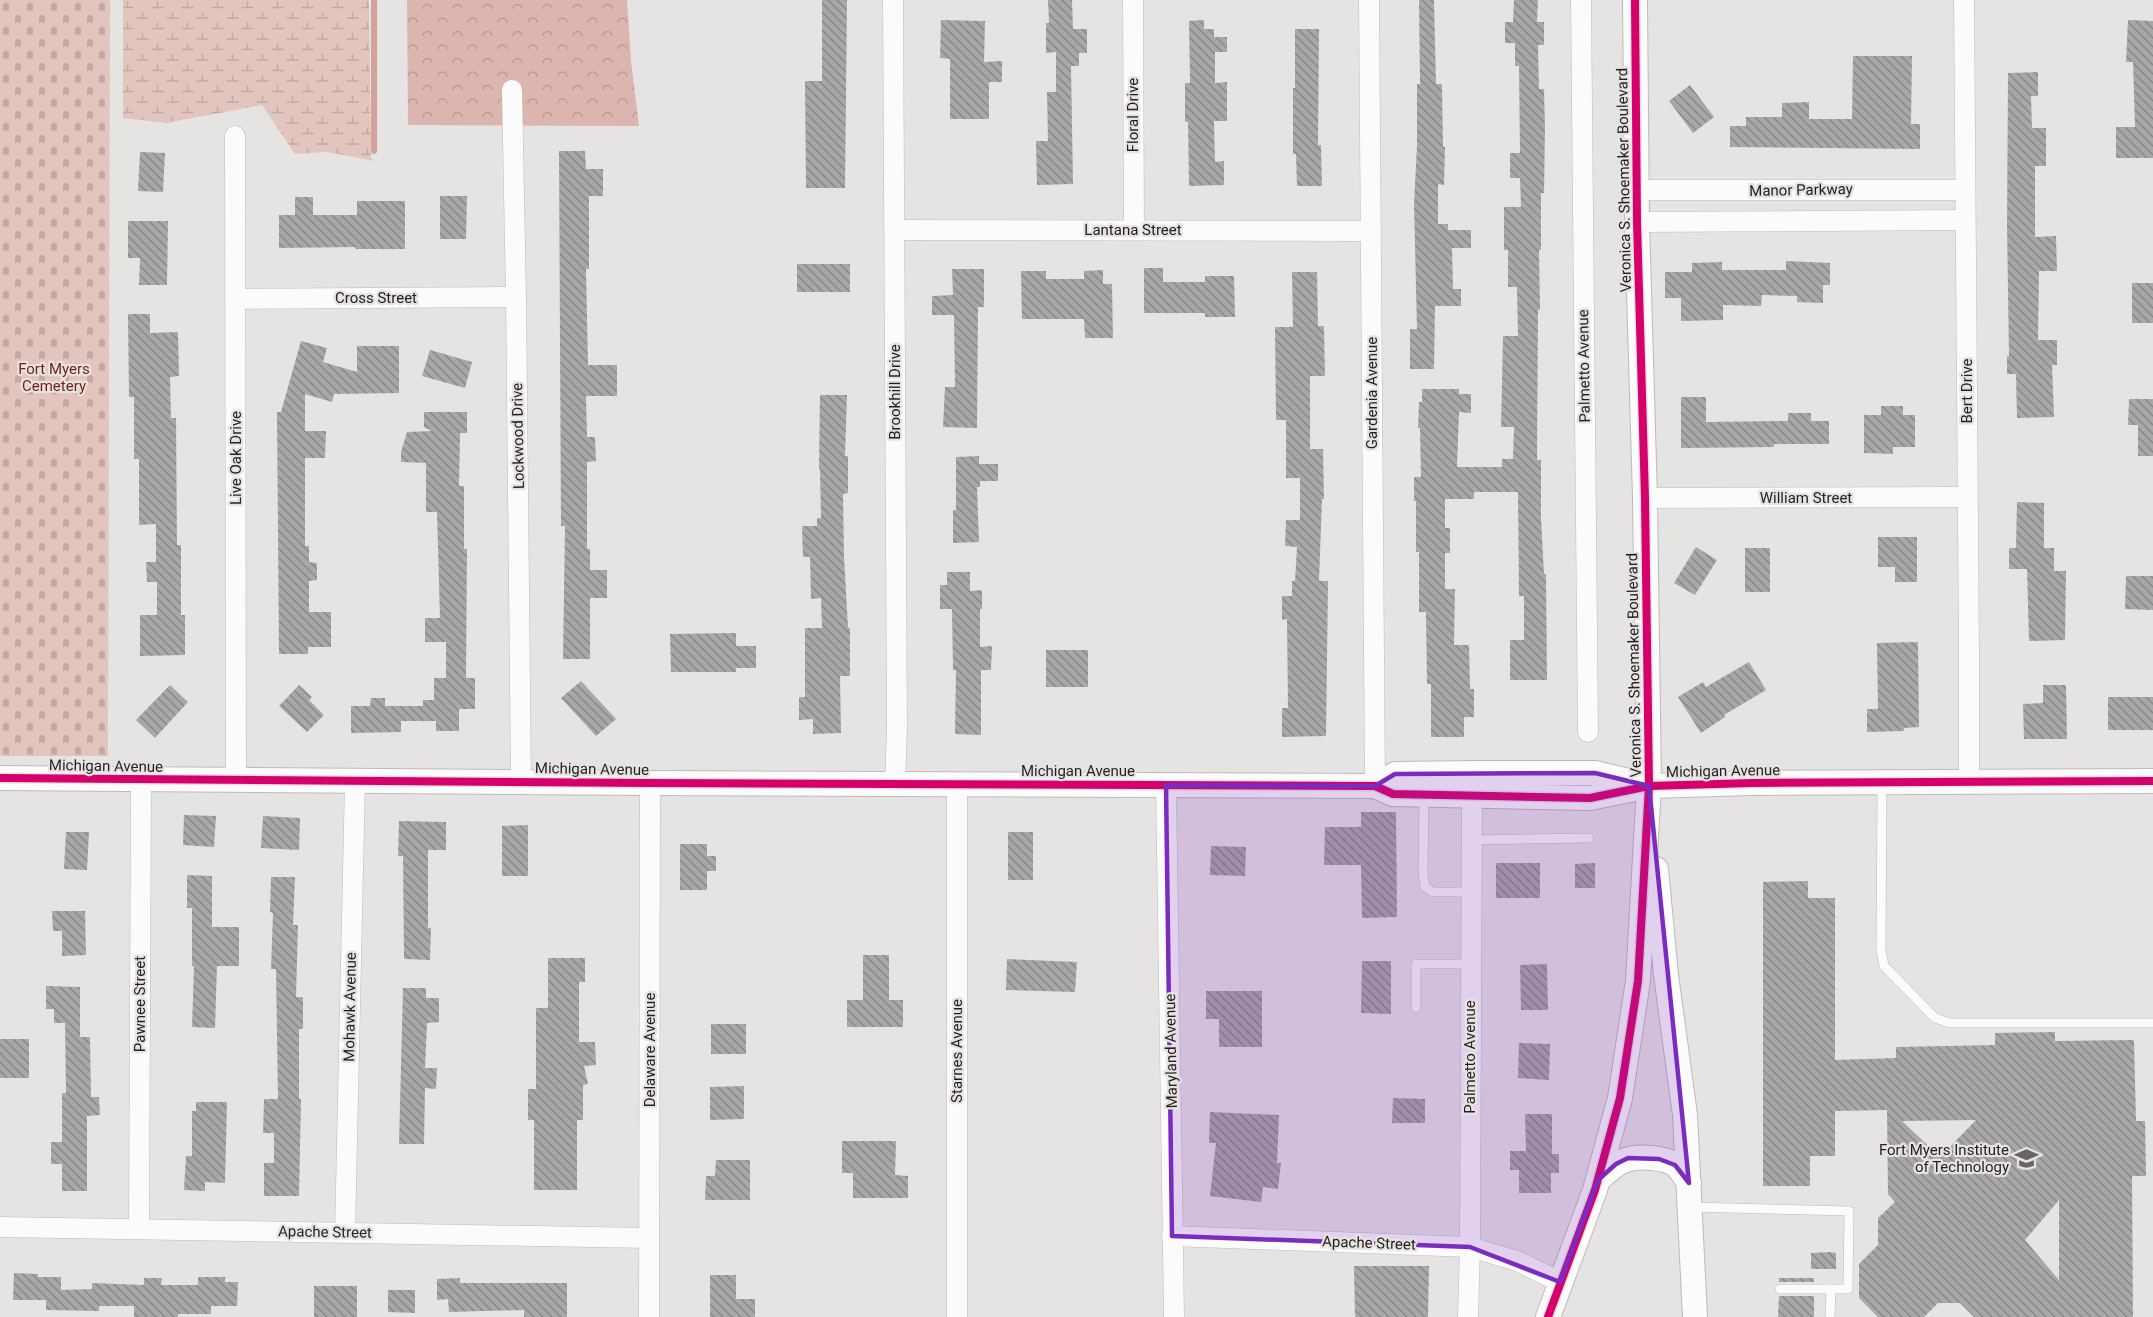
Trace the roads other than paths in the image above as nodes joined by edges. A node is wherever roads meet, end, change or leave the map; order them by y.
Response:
1 (893, 0) edge
2 (1133, 0) edge
3 (1369, 0) edge
4 (1581, 0) edge
5 (1635, 0) edge
6 (1964, 0) edge
7 (512, 90) dead end
8 (235, 136) dead end
9 (1637, 190) junction
10 (1965, 190) junction
11 (1965, 220) junction
12 (1637, 222) junction
13 (895, 230) junction
14 (1134, 230) junction
15 (1371, 231) junction
16 (516, 297) junction
17 (236, 299) junction
18 (1967, 497) junction
19 (1645, 498) junction
20 (1588, 732) dead end
21 (0, 778) edge
22 (141, 780) junction
23 (236, 780) junction
24 (355, 781) junction
25 (2153, 781) edge
26 (521, 782) junction
27 (1882, 782) junction
28 (1969, 782) junction
29 (650, 783) junction
30 (895, 784) junction
31 (957, 785) junction
32 (1166, 785) junction
33 (1375, 786) junction
34 (1649, 786) junction
35 (1424, 795) junction
36 (1472, 796) junction
37 (1589, 838) dead end
38 (1470, 840) junction
39 (1470, 892) junction
40 (1470, 964) junction
41 (1416, 1008) dead end
42 (2153, 1023) edge
43 (1598, 1180) junction
44 (1689, 1183) junction
45 (1690, 1208) junction
46 (0, 1227) edge
47 (139, 1229) junction
48 (345, 1233) junction
49 (1172, 1236) junction
50 (649, 1238) junction
51 (1470, 1247) junction
52 (1560, 1282) junction
53 (1780, 1289) dead end
54 (1831, 1289) junction
55 (649, 1317) edge
56 (957, 1317) edge
57 (1174, 1317) edge
58 (1468, 1317) edge
59 (1548, 1317) edge
60 (1695, 1317) edge
61 (1830, 1317) edge

1 - 13 street, Brookhill Drive
2 - 14 street, Floral Drive
3 - 15 street, Gardenia Avenue
4 - 20 street, Palmetto Avenue
5 - 9 street, Veronica S. Shoemaker Boulevard
6 - 10 street, Bert Drive
7 - 16 street, Lockwood Drive
8 - 17 street, Live Oak Drive
9 - 10 street, Manor Parkway
9 - 12 street, Veronica S. Shoemaker Boulevard
10 - 11 street, Bert Drive
11 - 12 street, Manor Parkway
11 - 18 street, Bert Drive
12 - 19 street, Veronica S. Shoemaker Boulevard
13 - 14 street, Lantana Street
13 - 30 street, Brookhill Drive
14 - 15 street, Lantana Street
15 - 33 street, Gardenia Avenue
16 - 17 street, Cross Street
16 - 26 street, Lockwood Drive
17 - 23 street, Live Oak Drive
18 - 19 street, William Street
18 - 28 street, Bert Drive
19 - 34 street, Veronica S. Shoemaker Boulevard
21 - 22 street, Michigan Avenue
22 - 23 street, Michigan Avenue
22 - 47 street, Pawnee Street
23 - 24 street, Michigan Avenue
24 - 26 street, Michigan Avenue
24 - 48 street, Mohawk Avenue
25 - 28 street, Michigan Avenue
26 - 29 street, Michigan Avenue
27 - 28 street, Michigan Avenue
27 - 34 street, Michigan Avenue
27 - 42 lane
29 - 30 street, Michigan Avenue
29 - 50 street, Delaware Avenue
30 - 31 street, Michigan Avenue
31 - 32 street, Michigan Avenue
31 - 56 street, Starnes Avenue
32 - 33 street, Michigan Avenue
32 - 49 street, Maryland Avenue
33 - 34 street, Michigan Avenue
33 - 35 street, Michigan Avenue
34 - 36 street, Michigan Avenue
34 - 43 street, Veronica S. Shoemaker Boulevard
34 - 44 street, Veronica S. Shoemaker Boulevard
35 - 36 street, Michigan Avenue
35 - 39 lane
36 - 38 street, Palmetto Avenue
37 - 38 lane
38 - 39 street, Palmetto Avenue
39 - 40 street, Palmetto Avenue
40 - 41 lane
40 - 51 street, Palmetto Avenue
43 - 44 street
43 - 52 street, Veronica S. Shoemaker Boulevard
44 - 45 street, Veronica S. Shoemaker Boulevard
45 - 54 lane
45 - 60 street, Veronica S. Shoemaker Boulevard
46 - 47 street, Apache Street
47 - 48 street, Apache Street
48 - 50 street, Apache Street
49 - 51 street, Apache Street
49 - 57 street, Maryland Avenue
50 - 55 street, Delaware Avenue
51 - 52 street, Apache Street
51 - 58 street, Palmetto Avenue
52 - 59 street, Veronica S. Shoemaker Boulevard
53 - 54 lane
54 - 61 lane

